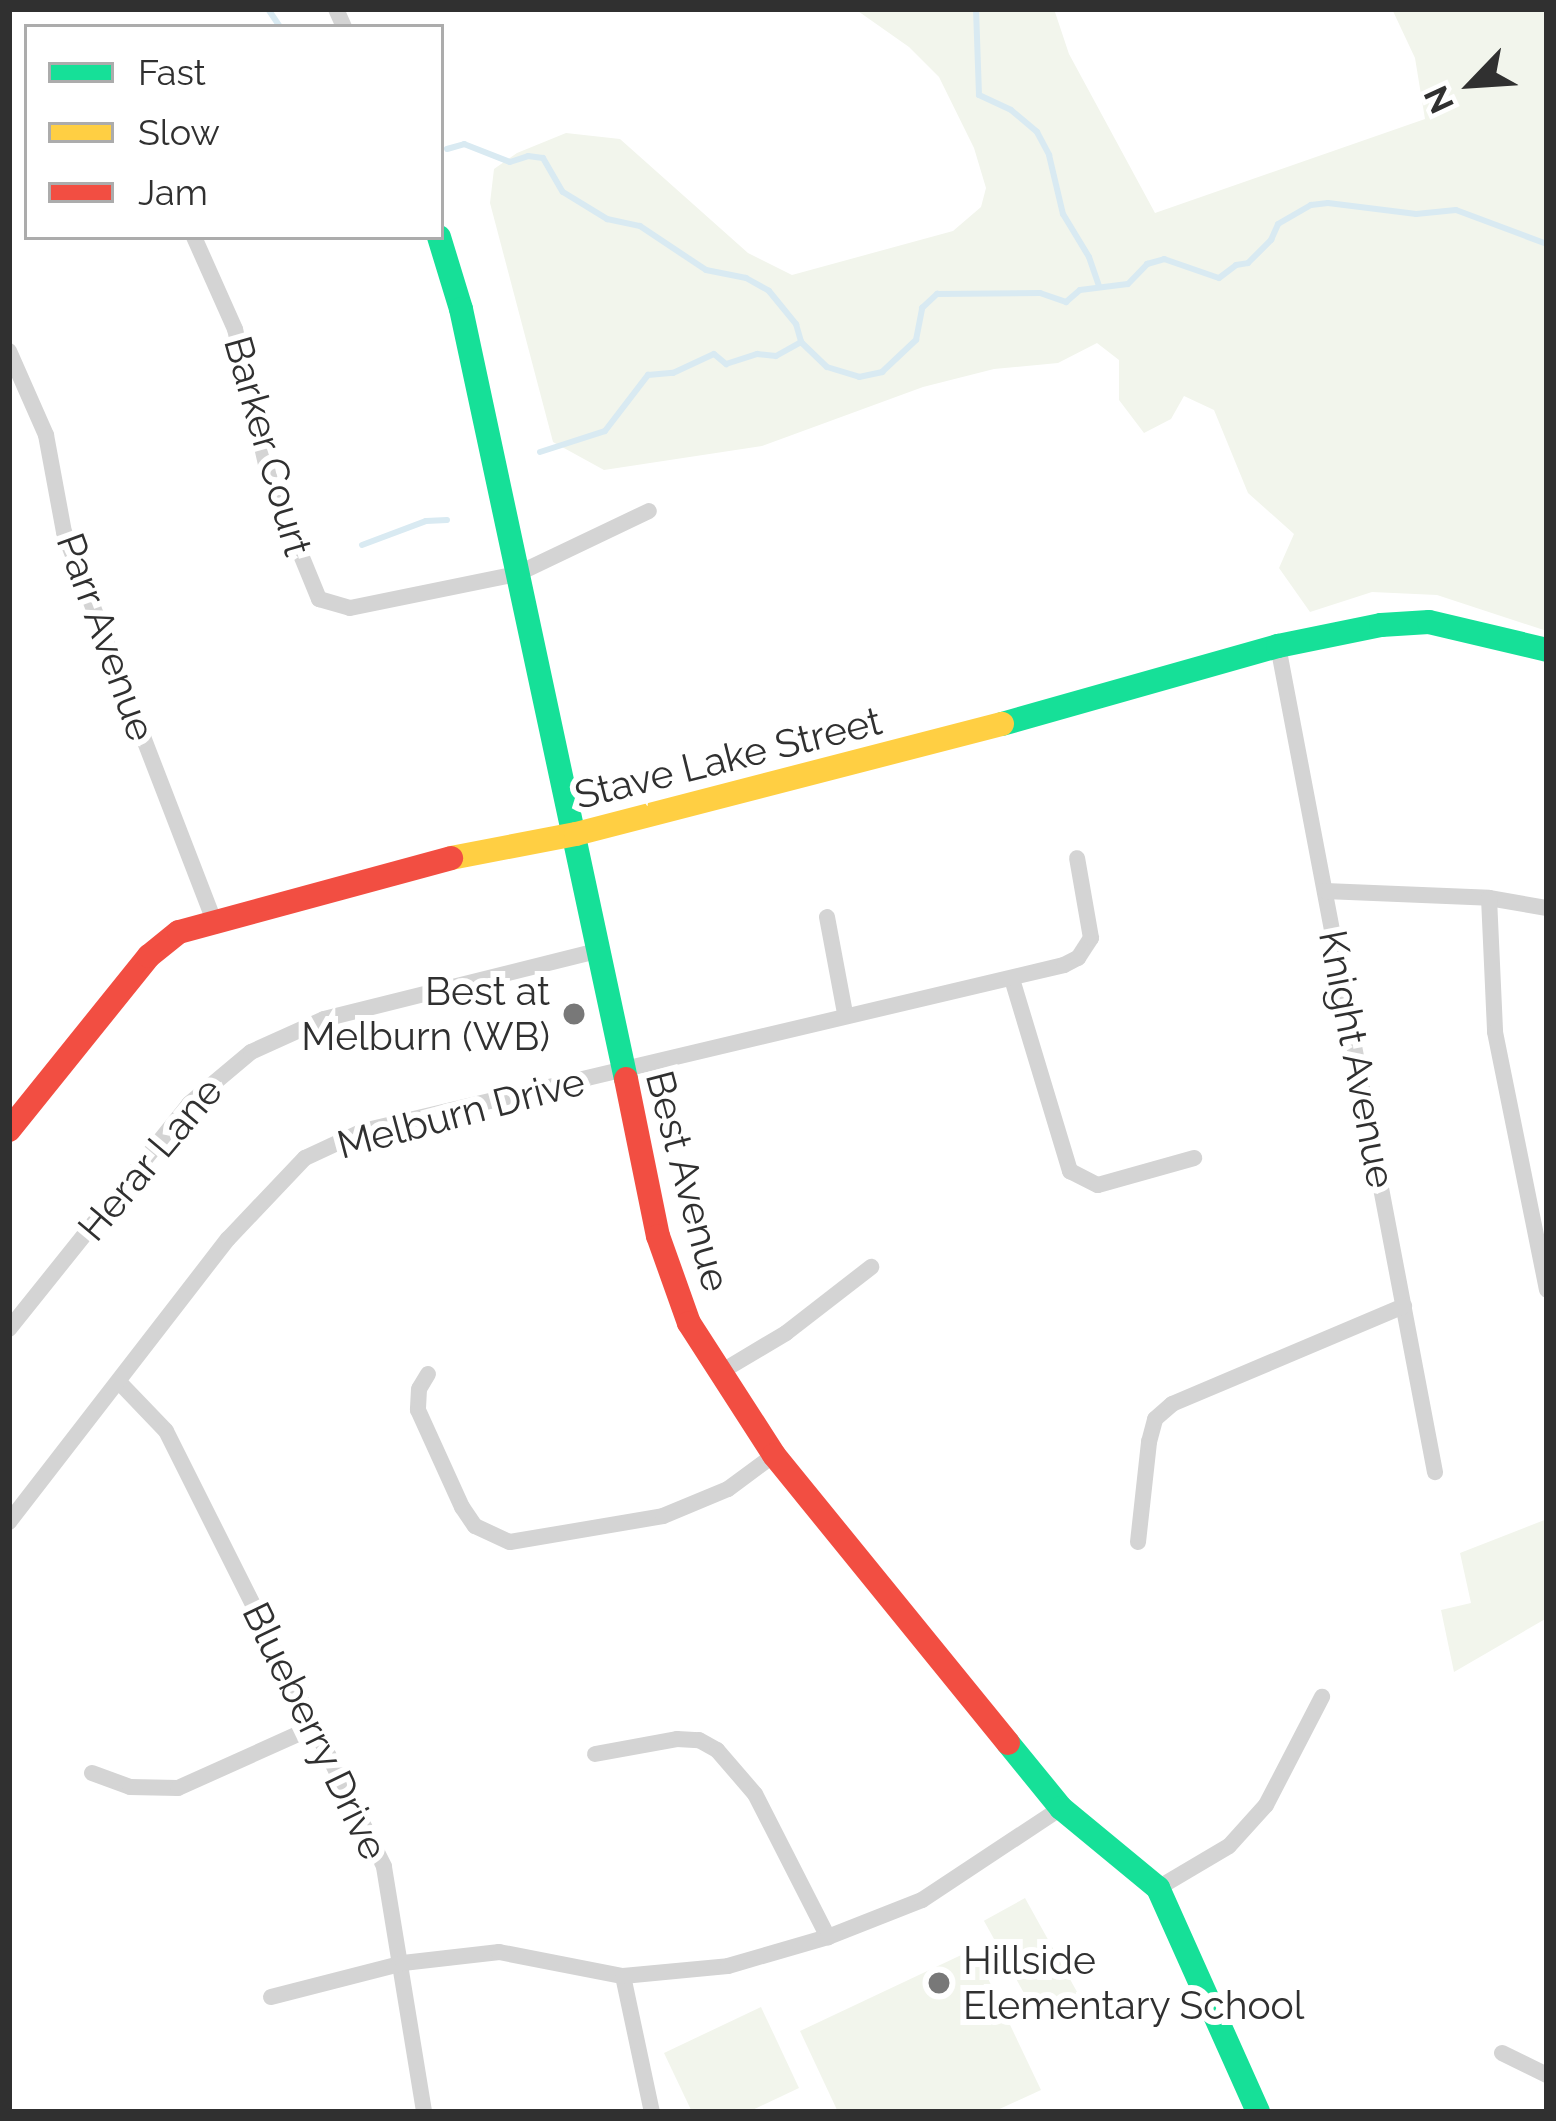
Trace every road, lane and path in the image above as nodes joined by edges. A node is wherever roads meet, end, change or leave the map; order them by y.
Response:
1 (195, 240) edge
2 (440, 240) edge
3 (9, 351) edge
4 (649, 511) dead end
5 (517, 574) junction
6 (1278, 646) junction
7 (1547, 650) edge
8 (576, 834) junction
9 (1076, 858) dead end
10 (1325, 891) junction
11 (1489, 898) junction
12 (1547, 908) edge
13 (827, 917) dead end
14 (214, 920) junction
15 (596, 951) junction
16 (1012, 979) junction
17 (845, 1013) junction
18 (622, 1071) junction
19 (9, 1130) edge
20 (1194, 1158) dead end
21 (872, 1267) dead end
22 (1547, 1290) edge
23 (1404, 1306) junction
24 (9, 1329) edge
25 (719, 1373) junction
26 (428, 1374) dead end
27 (120, 1383) junction
28 (774, 1455) junction
29 (1435, 1472) dead end
30 (9, 1522) edge
31 (1138, 1542) dead end
32 (1322, 1697) dead end
33 (314, 1727) junction
34 (595, 1754) dead end
35 (92, 1773) dead end
36 (1061, 1808) junction
37 (1158, 1888) junction
38 (828, 1937) junction
39 (403, 1963) junction
40 (623, 1976) junction
41 (271, 1996) dead end
42 (1502, 2053) dead end
43 (1547, 2075) edge
44 (424, 2112) edge
45 (652, 2112) edge
46 (1258, 2112) edge

1 - 5 street, Barker Court
2 - 5 street, Best Avenue
3 - 14 street, Parr Avenue
4 - 5 street
5 - 8 street, Best Avenue
6 - 7 street, Stave Lake Street
6 - 8 street, Stave Lake Street
6 - 10 street, Knight Avenue
8 - 14 street, Stave Lake Street
8 - 15 street, Best Avenue
9 - 16 street, Melburn Drive
10 - 11 street
10 - 23 street, Knight Avenue
11 - 12 street
11 - 22 street
13 - 17 street
14 - 19 street, Stave Lake Street
15 - 18 street, Best Avenue
15 - 24 street, Herar Lane
16 - 17 street, Melburn Drive
16 - 20 street
17 - 18 street, Melburn Drive
18 - 25 street, Best Avenue
18 - 27 street, Melburn Drive
21 - 25 street
23 - 29 street, Knight Avenue
23 - 31 street
25 - 28 street, Best Avenue
26 - 28 street
27 - 30 street, Melburn Drive
27 - 33 street, Blueberry Drive
28 - 36 street, Best Avenue
32 - 37 street
33 - 35 street
33 - 39 street, Blueberry Drive
34 - 38 street
36 - 37 street, Best Avenue
36 - 38 street
37 - 46 street, Best Avenue
38 - 40 street
39 - 40 street
39 - 41 street
39 - 44 street, Blueberry Drive
40 - 45 street
42 - 43 street

